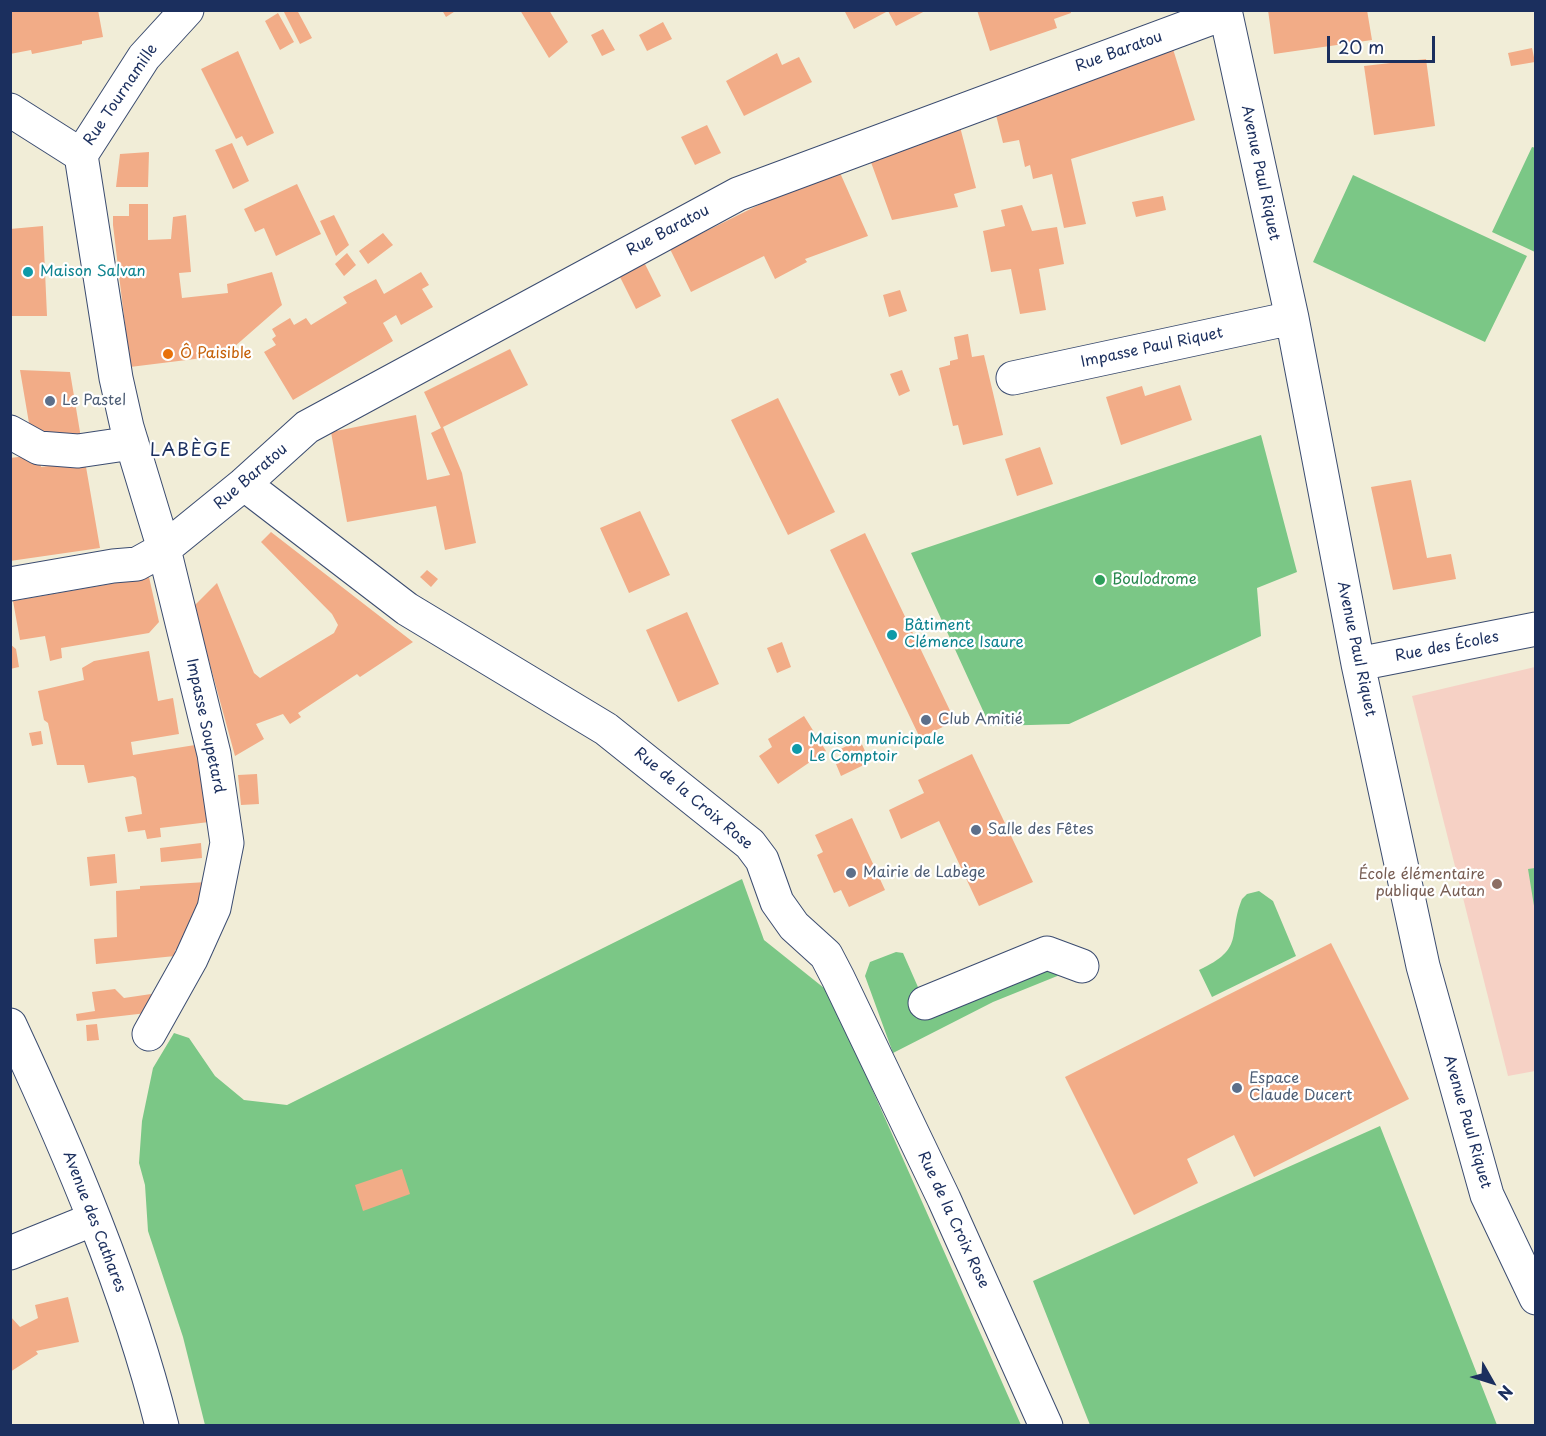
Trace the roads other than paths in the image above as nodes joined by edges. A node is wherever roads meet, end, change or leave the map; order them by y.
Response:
1 (187, 10) edge
2 (1225, 12) edge
3 (10, 110) edge
4 (81, 155) junction
5 (1292, 318) junction
6 (1013, 378) dead end
7 (10, 432) edge
8 (132, 443) junction
9 (244, 484) junction
10 (164, 549) junction
11 (10, 584) edge
12 (1536, 629) edge
13 (1358, 664) junction
14 (1082, 966) dead end
15 (925, 1003) dead end
16 (10, 1024) edge
17 (149, 1034) dead end
18 (94, 1219) junction
19 (13, 1245) edge
20 (1531, 1287) edge
21 (162, 1425) edge
22 (1046, 1425) edge

1 - 4 street, Rue Tournamille
2 - 5 street, Avenue Paul Riquet
2 - 9 street, Rue Baratou
3 - 4 street
4 - 8 street, Impasse Soupetard
5 - 6 street, Impasse Paul Riquet
5 - 13 street, Avenue Paul Riquet
7 - 8 street
8 - 10 street, Impasse Soupetard
9 - 10 street, Rue Baratou
9 - 22 street, Rue de la Croix Rose
10 - 11 street, Rue Baratou
10 - 17 street, Impasse Soupetard
12 - 13 street, Rue des Écoles
13 - 20 street, Avenue Paul Riquet
14 - 15 street
16 - 18 street, Avenue des Cathares
18 - 19 street
18 - 21 street, Avenue des Cathares

